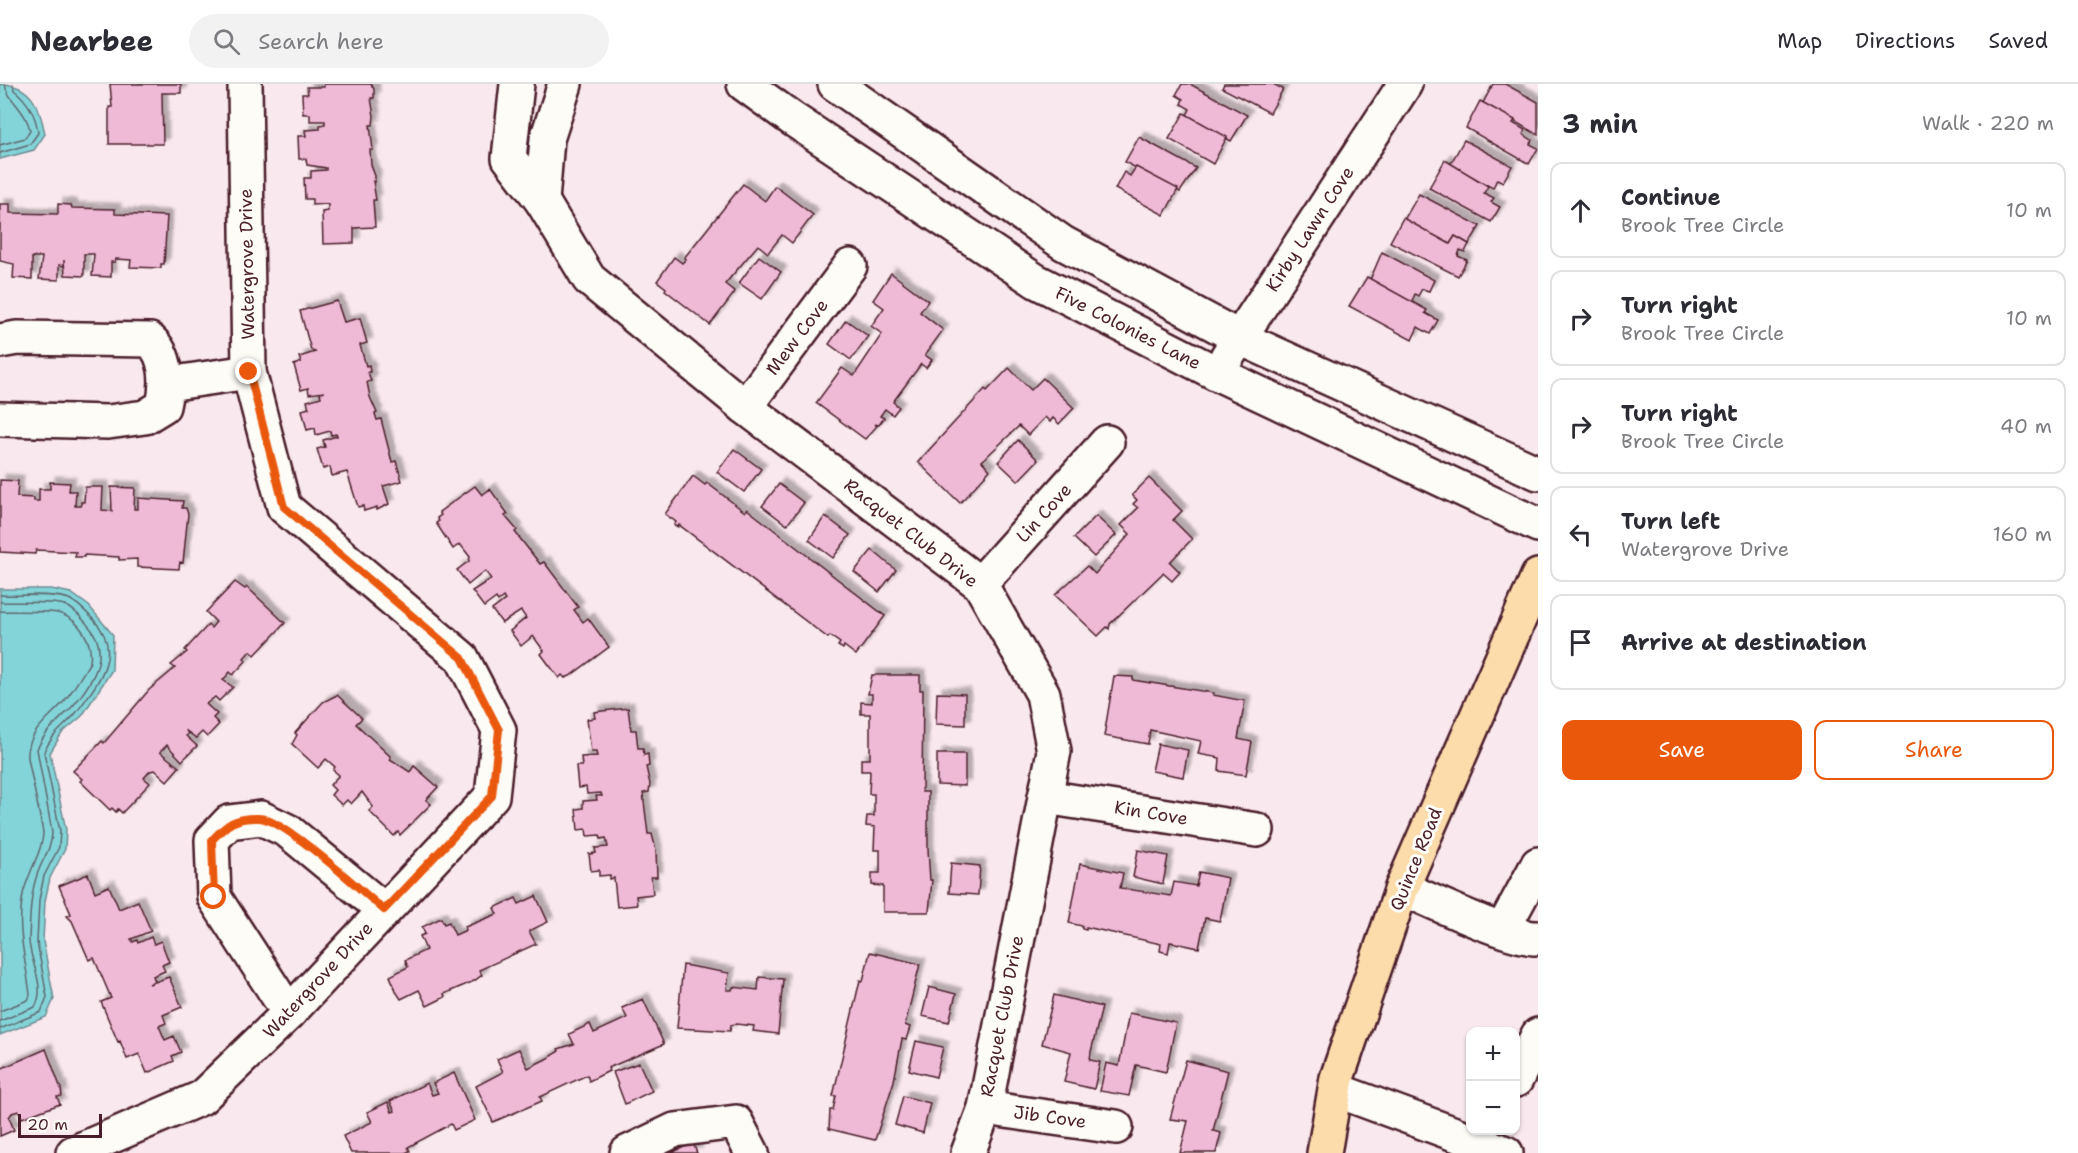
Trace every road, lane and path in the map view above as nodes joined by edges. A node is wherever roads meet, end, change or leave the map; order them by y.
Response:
1 (245, 84) edge
2 (517, 84) edge
3 (565, 84) edge
4 (744, 84) edge
5 (835, 84) edge
6 (1405, 84) edge
7 (542, 201) junction
8 (1063, 243) junction
9 (850, 266) dead end
10 (1036, 281) junction
11 (1240, 338) junction
12 (0, 341) edge
13 (249, 372) junction
14 (1216, 373) junction
15 (168, 384) junction
16 (745, 407) junction
17 (0, 418) edge
18 (1107, 442) dead end
19 (1538, 473) edge
20 (1538, 525) edge
21 (1538, 576) edge
22 (980, 584) junction
23 (1045, 797) junction
24 (1257, 830) dead end
25 (1538, 864) edge
26 (1402, 888) junction
27 (384, 910) junction
28 (1503, 929) junction
29 (1538, 938) edge
30 (288, 1013) junction
31 (1538, 1035) edge
32 (1520, 1070) edge
33 (1336, 1090) junction
34 (985, 1108) junction
35 (1116, 1127) dead end
36 (1490, 1145) edge
37 (73, 1153) edge
38 (627, 1153) edge
39 (752, 1153) edge
40 (968, 1153) edge
41 (1324, 1153) edge

1 - 13 street, Watergrove Drive
2 - 7 street, Racquet Club Drive
3 - 7 street
4 - 10 street, Five Colonies Lane
5 - 8 street
6 - 11 street, Kirby Lawn Cove
7 - 16 street, Racquet Club Drive
8 - 10 street
8 - 11 street
9 - 16 street, Mew Cove
10 - 14 street, Five Colonies Lane
11 - 14 street, Kirby Lawn Cove
11 - 19 street
12 - 15 street
13 - 15 street
13 - 27 street, Watergrove Drive
14 - 20 street, Five Colonies Lane
15 - 17 street
16 - 22 street, Racquet Club Drive
18 - 22 street, Lin Cove
21 - 26 main road, Quince Road
22 - 23 street, Racquet Club Drive
23 - 24 street, Kin Cove
23 - 34 street, Racquet Club Drive
25 - 28 street
26 - 28 street
26 - 33 main road, Quince Road
27 - 30 street, Watergrove Drive
27 - 30 street
28 - 29 street
30 - 37 street, Watergrove Drive
31 - 32 street
33 - 36 street
33 - 41 main road, Quince Road
34 - 35 street, Jib Cove
34 - 40 street, Racquet Club Drive
38 - 39 street

